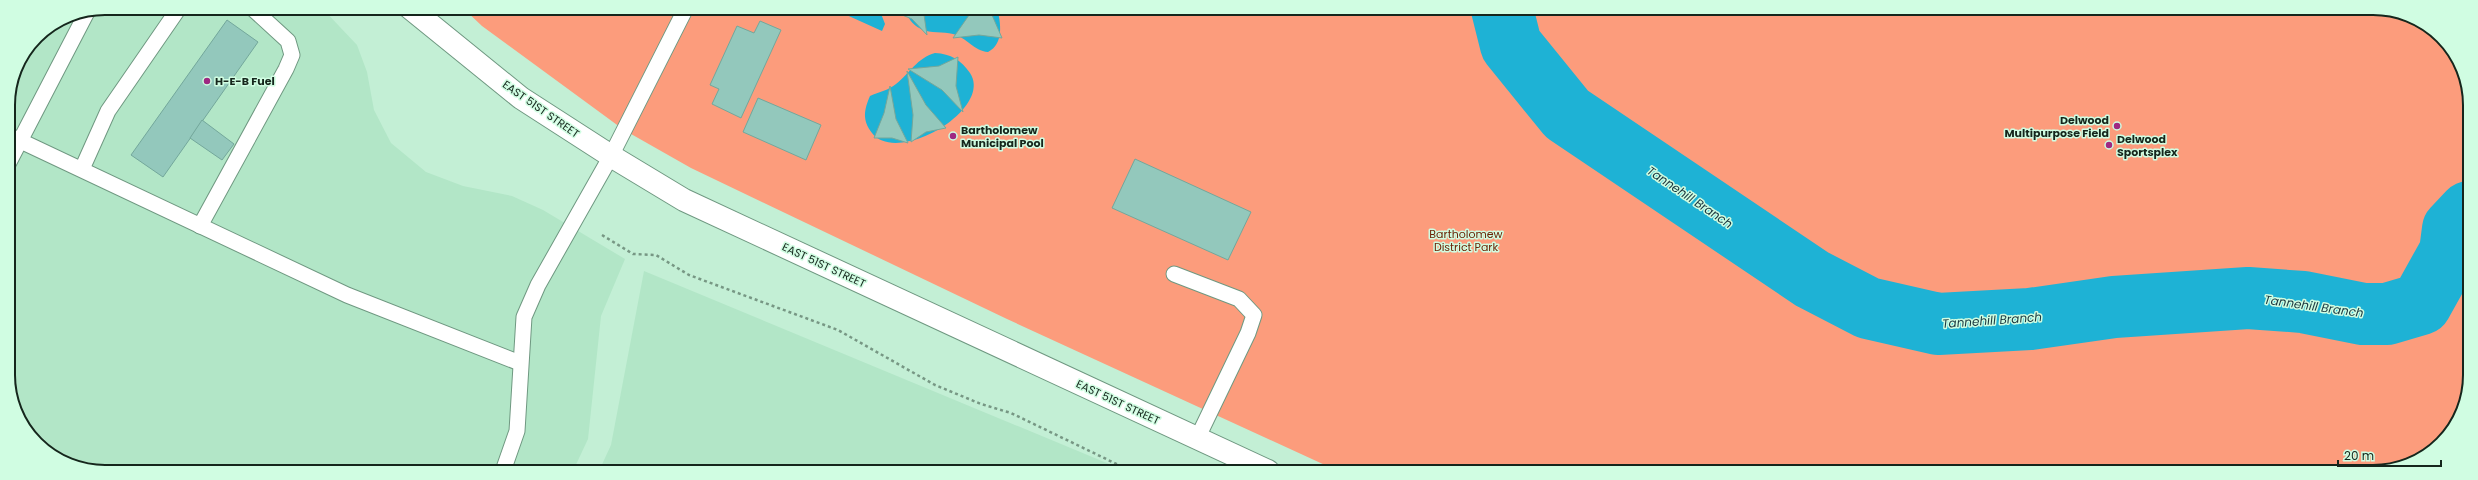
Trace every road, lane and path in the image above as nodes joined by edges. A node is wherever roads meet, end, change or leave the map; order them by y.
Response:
1 (174, 15) edge
2 (260, 15) edge
3 (419, 15) edge
4 (682, 15) edge
5 (84, 18) edge
6 (15, 138) edge
7 (611, 156) junction
8 (82, 169) junction
9 (200, 226) junction
10 (602, 235) dead end
11 (1174, 274) dead end
12 (520, 363) junction
13 (1197, 439) junction
14 (505, 465) edge
15 (1119, 465) edge
16 (1253, 465) edge

1 - 8 lane
2 - 9 lane
3 - 7 main road, EAST 51ST STREET
4 - 7 lane
5 - 6 lane
6 - 8 lane
7 - 12 lane
7 - 13 main road, EAST 51ST STREET
8 - 9 lane
9 - 12 lane
10 - 15 path
11 - 13 lane
12 - 14 lane
13 - 16 main road, EAST 51ST STREET

